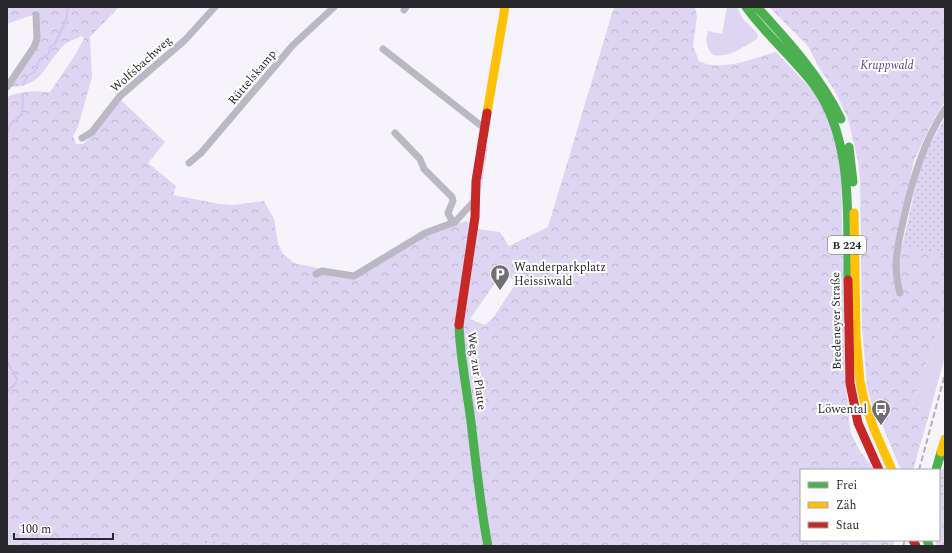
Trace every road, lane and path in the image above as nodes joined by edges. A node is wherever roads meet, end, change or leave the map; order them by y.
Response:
1 (215, 7) edge
2 (334, 7) edge
3 (505, 7) edge
4 (746, 7) edge
5 (757, 7) edge
6 (36, 15) dead end
7 (384, 49) dead end
8 (7, 87) edge
9 (945, 108) edge
10 (484, 128) junction
11 (395, 133) dead end
12 (82, 138) dead end
13 (189, 163) dead end
14 (475, 200) junction
15 (455, 222) junction
16 (316, 274) dead end
17 (900, 293) dead end
18 (945, 439) edge
19 (943, 454) edge
20 (879, 469) edge
21 (892, 469) edge
22 (936, 469) edge
23 (488, 546) edge

1 - 12 street, Wolfsbachweg
2 - 13 street, Rüttelskamp
3 - 10 main road, Weg zur Platte
4 - 20 main road, Bredeneyer Straße / B 224
5 - 21 main road, Bredeneyer Straße / B 224
6 - 8 street
7 - 10 street
9 - 17 street
10 - 14 main road, Weg zur Platte
11 - 15 street
14 - 15 street
14 - 23 main road, Weg zur Platte
15 - 16 street
18 - 19 main road
19 - 22 main road

